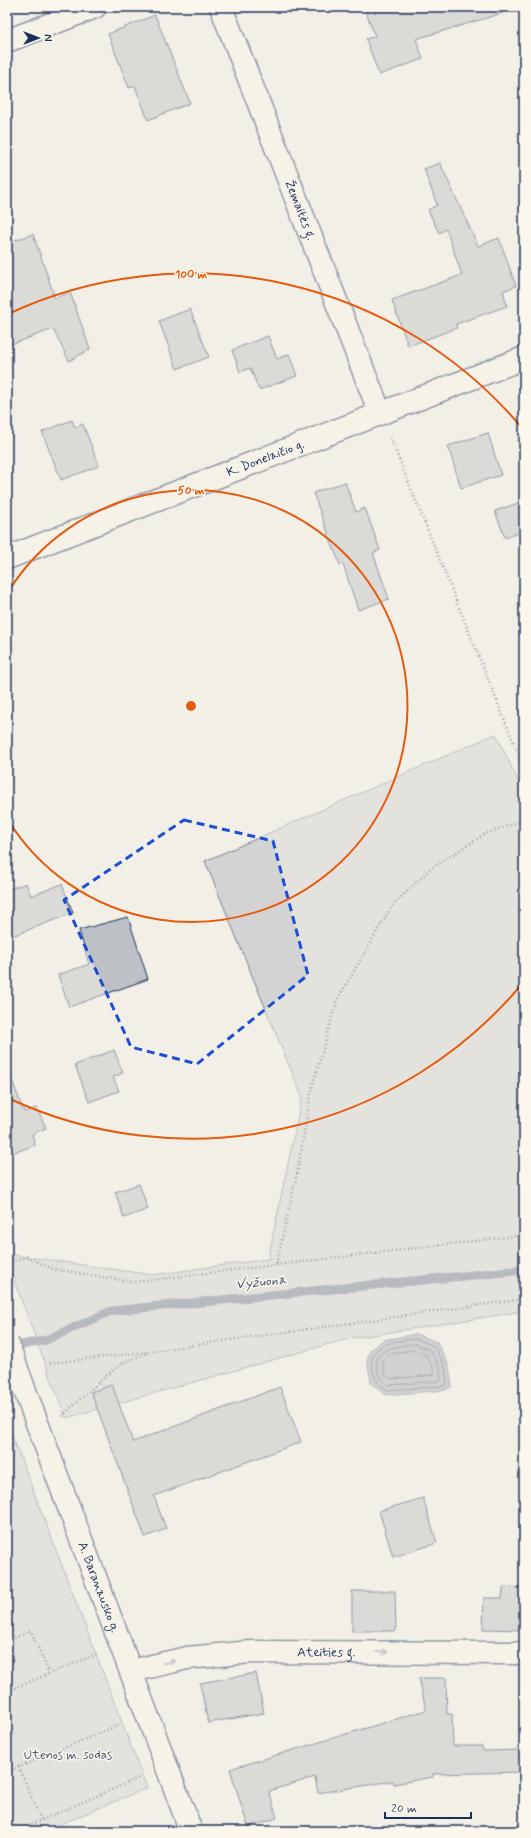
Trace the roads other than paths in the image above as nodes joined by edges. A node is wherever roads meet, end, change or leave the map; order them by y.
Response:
1 (95, 7) edge
2 (221, 7) edge
3 (7, 41) edge
4 (524, 358) edge
5 (380, 413) junction
6 (7, 558) edge
7 (7, 1342) edge
8 (524, 1653) edge
9 (131, 1671) junction
10 (191, 1831) edge

1 - 3 street
2 - 5 street, Žemaitės g.
4 - 5 street, K. Donelaičio g.
5 - 6 street, K. Donelaičio g.
7 - 9 street, A. Baranausko g., bridge
9 -> 8 street, Ateities g.
9 - 10 street, A. Baranausko g.

